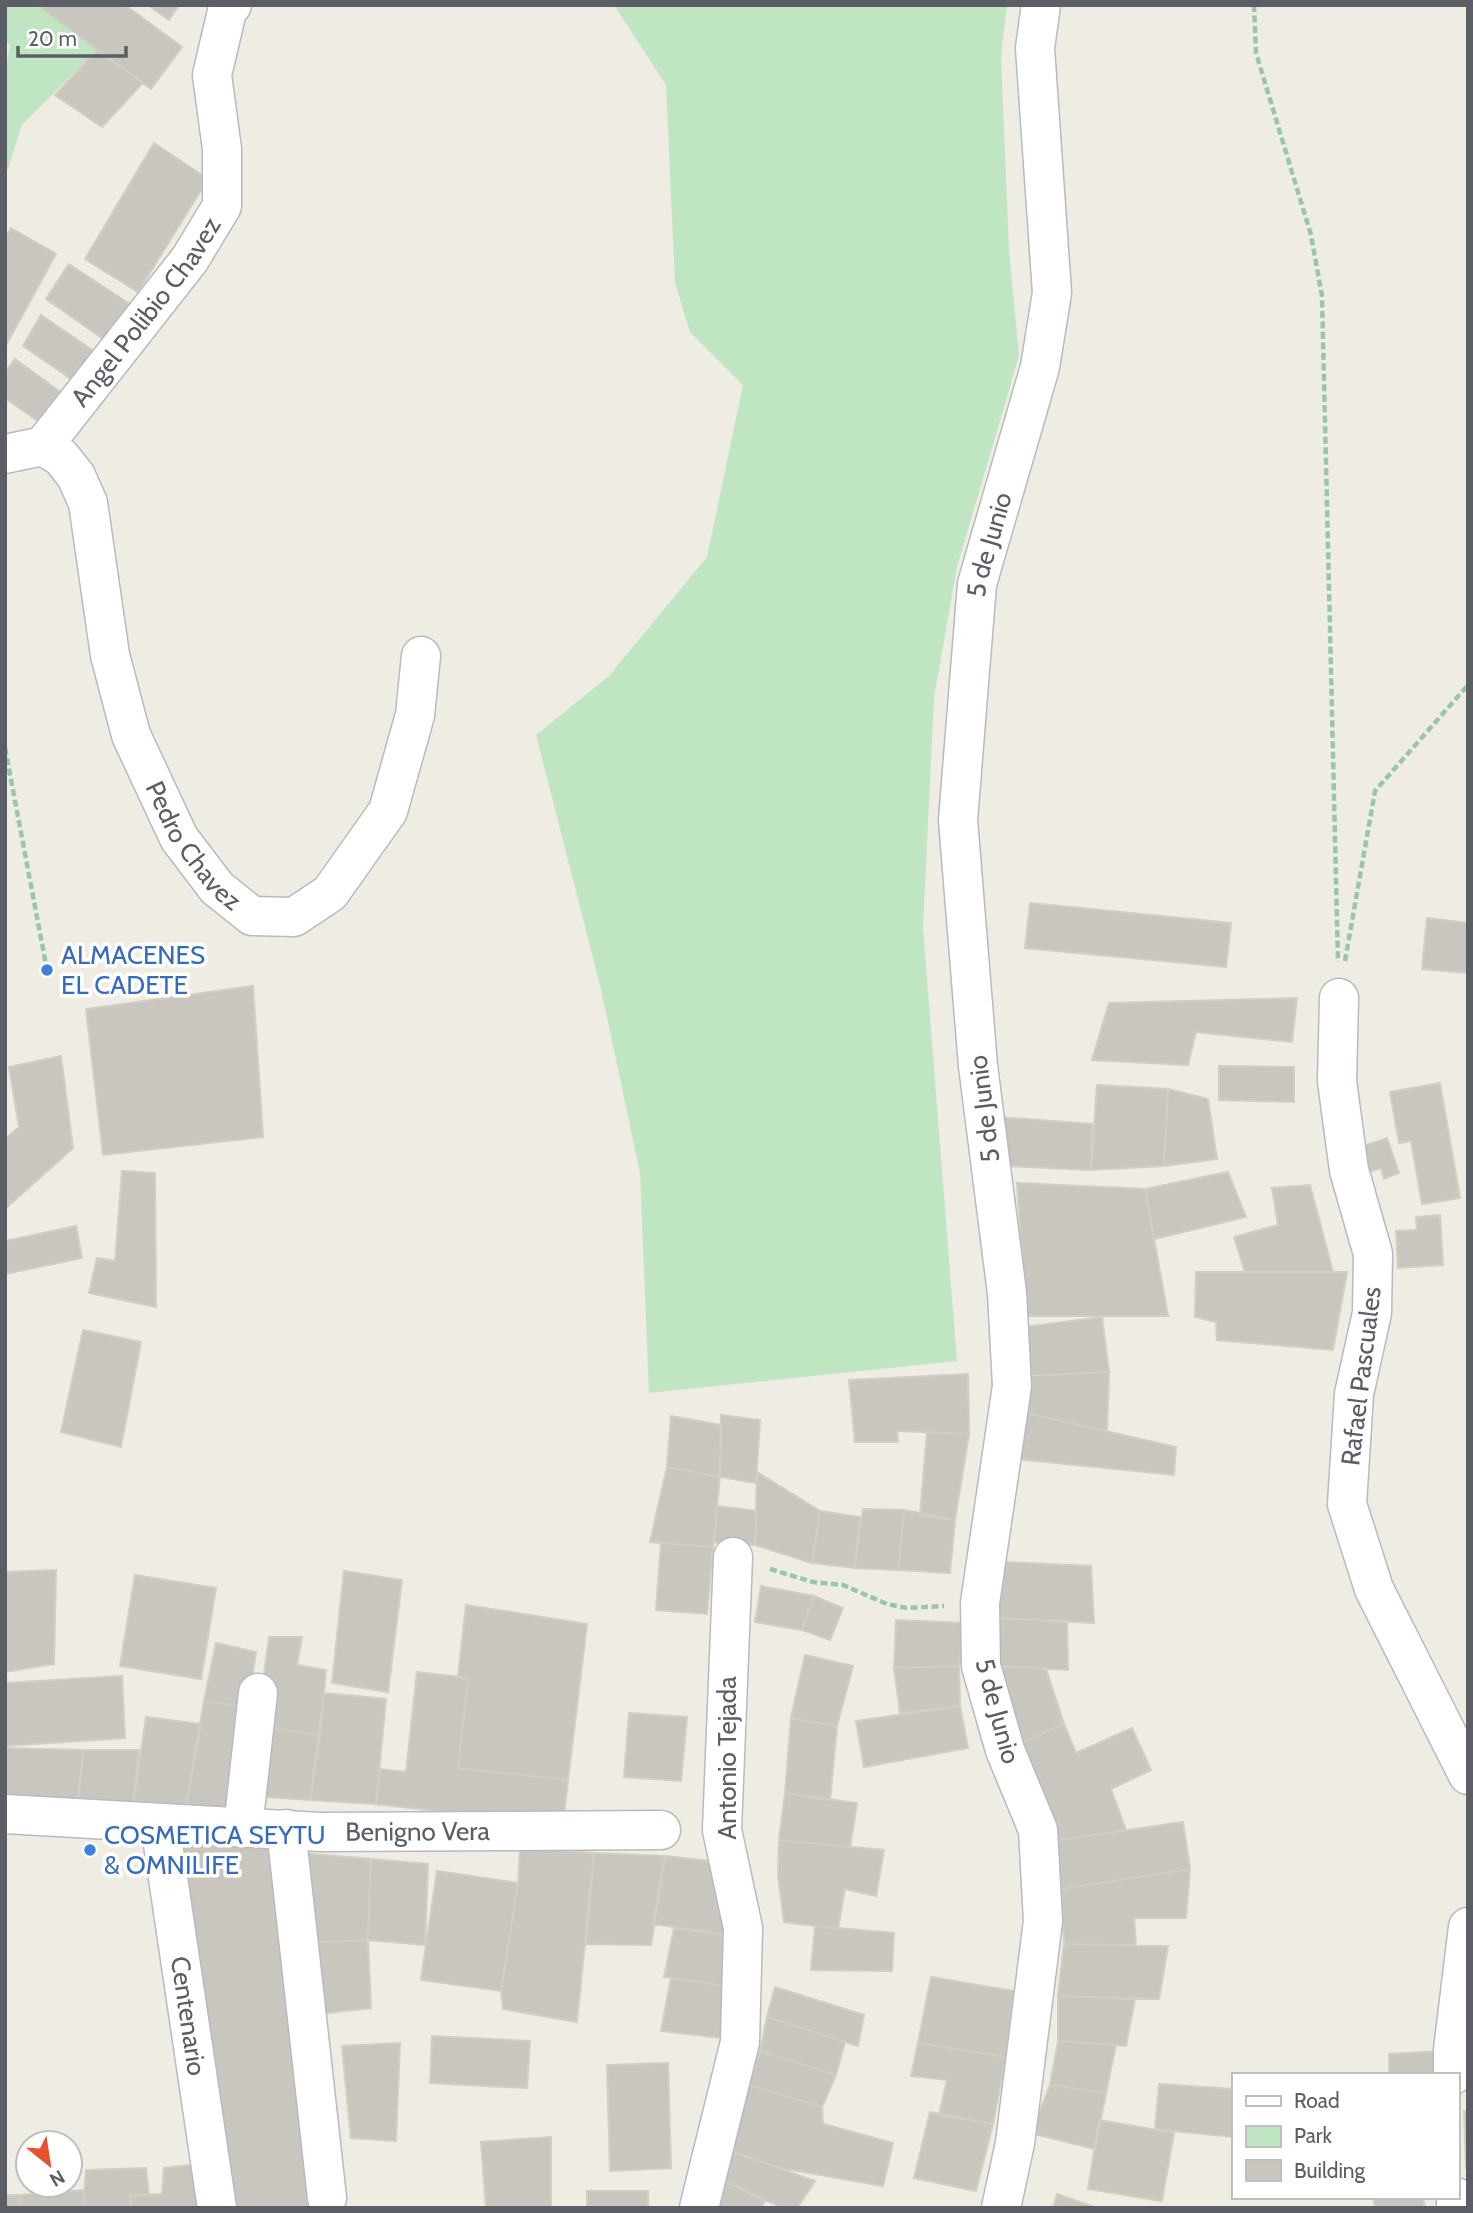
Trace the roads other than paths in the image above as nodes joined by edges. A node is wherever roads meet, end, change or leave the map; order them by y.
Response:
1 (232, 5) edge
2 (1041, 5) edge
3 (43, 446) junction
4 (5, 454) edge
5 (421, 656) dead end
6 (1339, 998) road end
7 (733, 1557) road end
8 (258, 1693) dead end
9 (1468, 1775) edge
10 (5, 1814) edge
11 (160, 1824) junction
12 (243, 1828) junction
13 (286, 1829) junction
14 (661, 1830) dead end
15 (1468, 1927) edge
16 (1453, 2073) edge
17 (327, 2198) dead end
18 (217, 2208) edge
19 (699, 2208) edge
20 (1001, 2208) edge

1 - 3 street, Angel Polibio Chavez
2 - 20 street, 5 de Junio
3 - 4 street
3 - 5 street, Pedro Chavez
6 - 9 street, Rafael Pascuales
7 - 19 street, Antonio Tejada
8 - 12 street
10 - 11 street, Benigno Vera
11 - 12 street, Benigno Vera
11 - 18 street, Centenario
12 - 13 street, Benigno Vera
13 - 14 street, Benigno Vera
13 - 17 street
15 - 16 street

